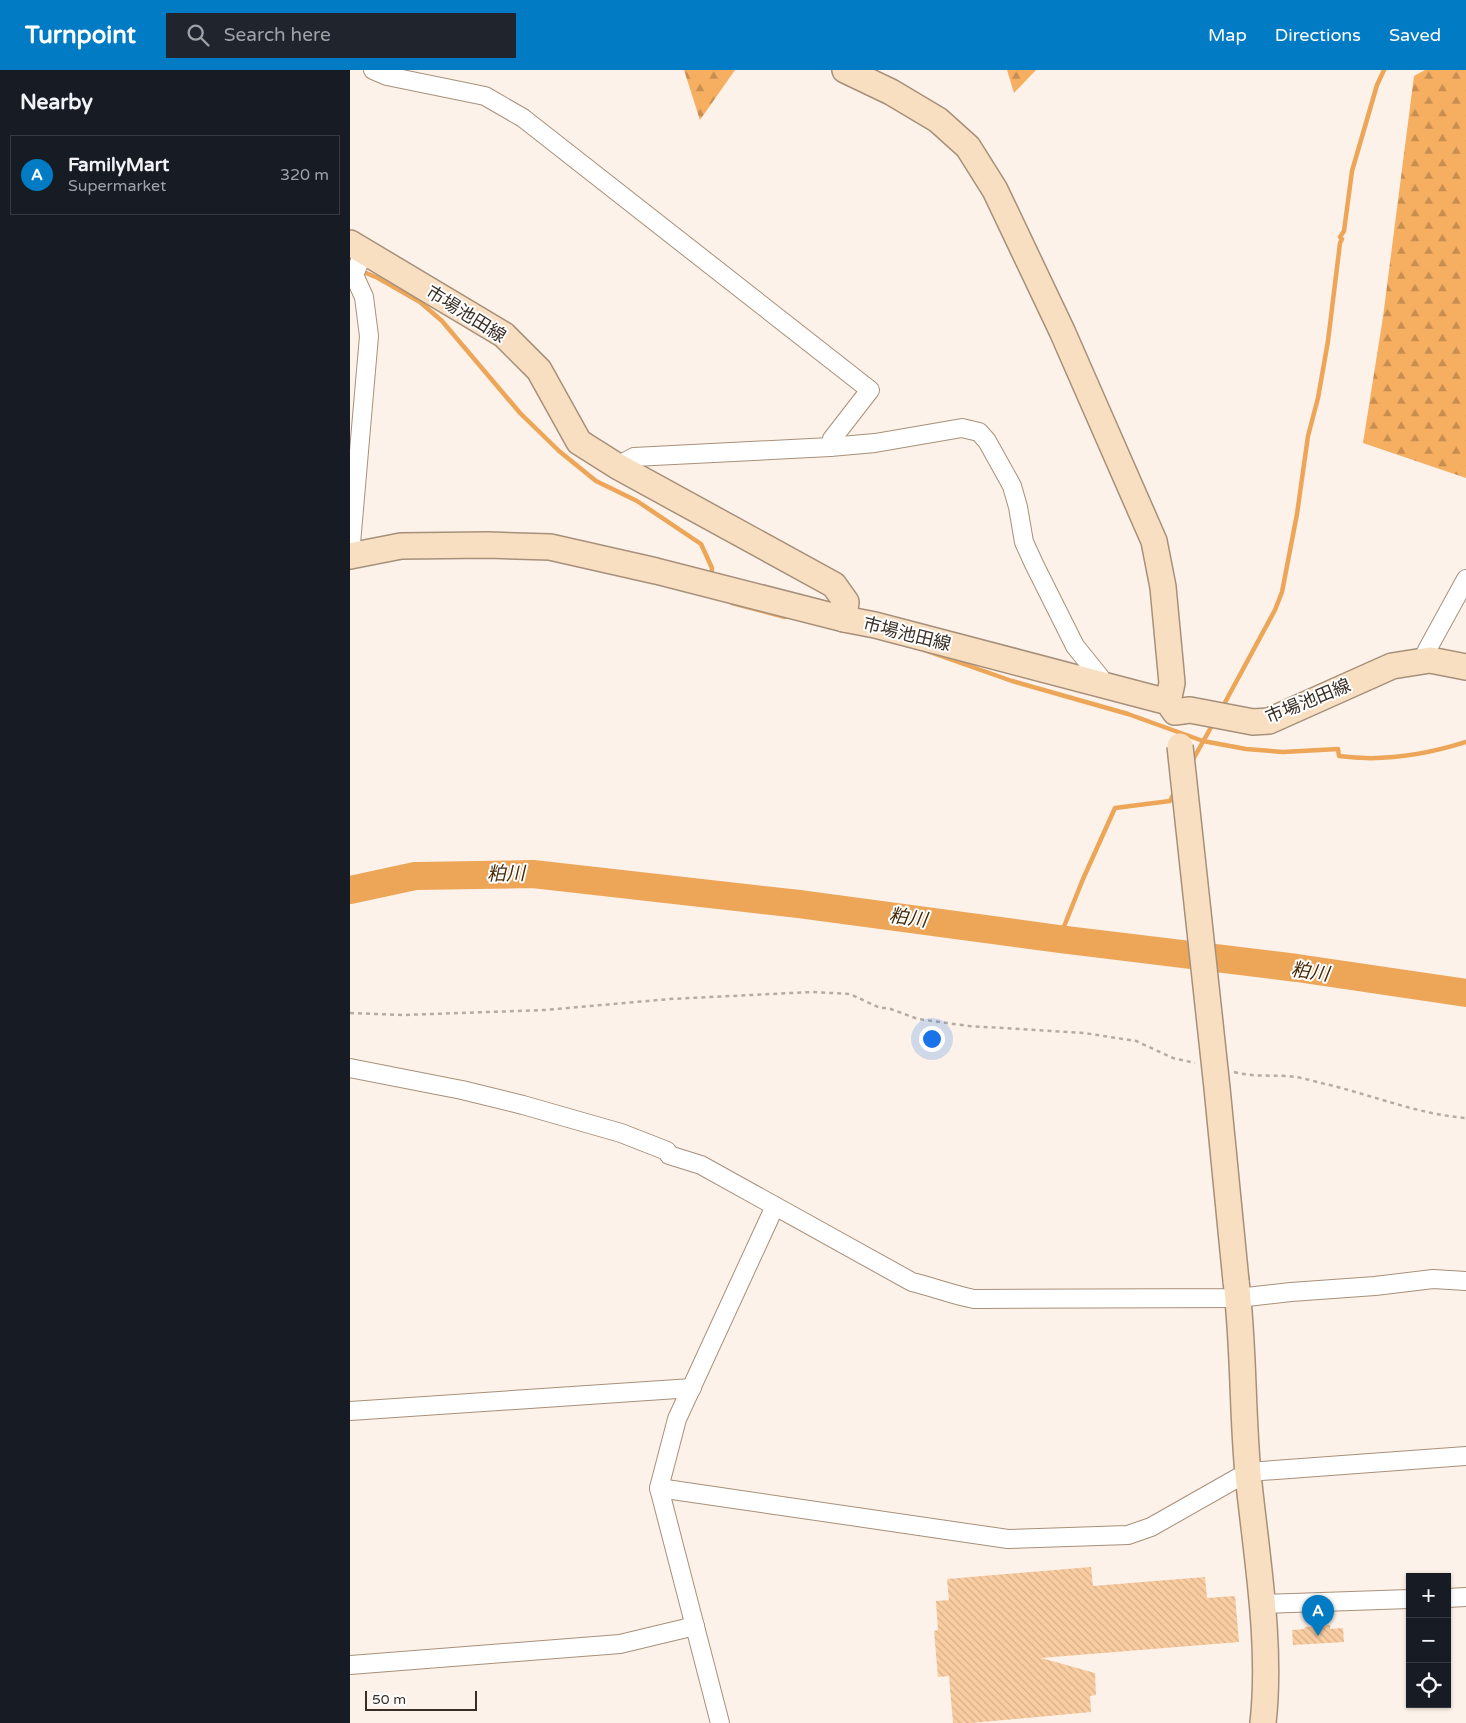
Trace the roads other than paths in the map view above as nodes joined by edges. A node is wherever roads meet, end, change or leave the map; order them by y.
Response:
1 (373, 70) edge
2 (845, 70) edge
3 (357, 247) edge
4 (356, 407) edge
5 (830, 447) junction
6 (354, 460) edge
7 (617, 466) junction
8 (350, 556) edge
9 (1466, 578) edge
10 (844, 619) junction
11 (1423, 660) junction
12 (1466, 667) edge
13 (1101, 684) junction
14 (1171, 707) junction
15 (350, 1068) edge
16 (775, 1206) junction
17 (1466, 1281) edge
18 (1237, 1289) junction
19 (692, 1388) junction
20 (350, 1411) edge
21 (1466, 1456) edge
22 (1248, 1472) junction
23 (659, 1488) junction
24 (1466, 1597) edge
25 (1451, 1598) edge
26 (1406, 1599) edge
27 (1262, 1604) junction
28 (695, 1626) junction
29 (350, 1664) edge
30 (720, 1723) edge
31 (1263, 1723) edge

1 - 5 street
2 - 14 street
3 - 4 street
3 - 7 street, 市場池田線
4 - 6 street
5 - 7 street
5 - 13 street
6 - 8 street
7 - 10 street, 市場池田線
8 - 10 street
9 - 11 street
10 - 13 street, 市場池田線
11 - 12 street, 市場池田線
11 - 14 street, 市場池田線
13 - 14 street, 市場池田線
14 - 18 street, bridge
15 - 16 street
16 - 18 street
16 - 19 street
17 - 18 street
18 - 22 street
19 - 20 street
19 - 23 street
21 - 22 street
22 - 23 street
22 - 27 street
23 - 28 street
24 - 25 street
26 - 27 street
27 - 31 street
28 - 29 street
28 - 30 street

